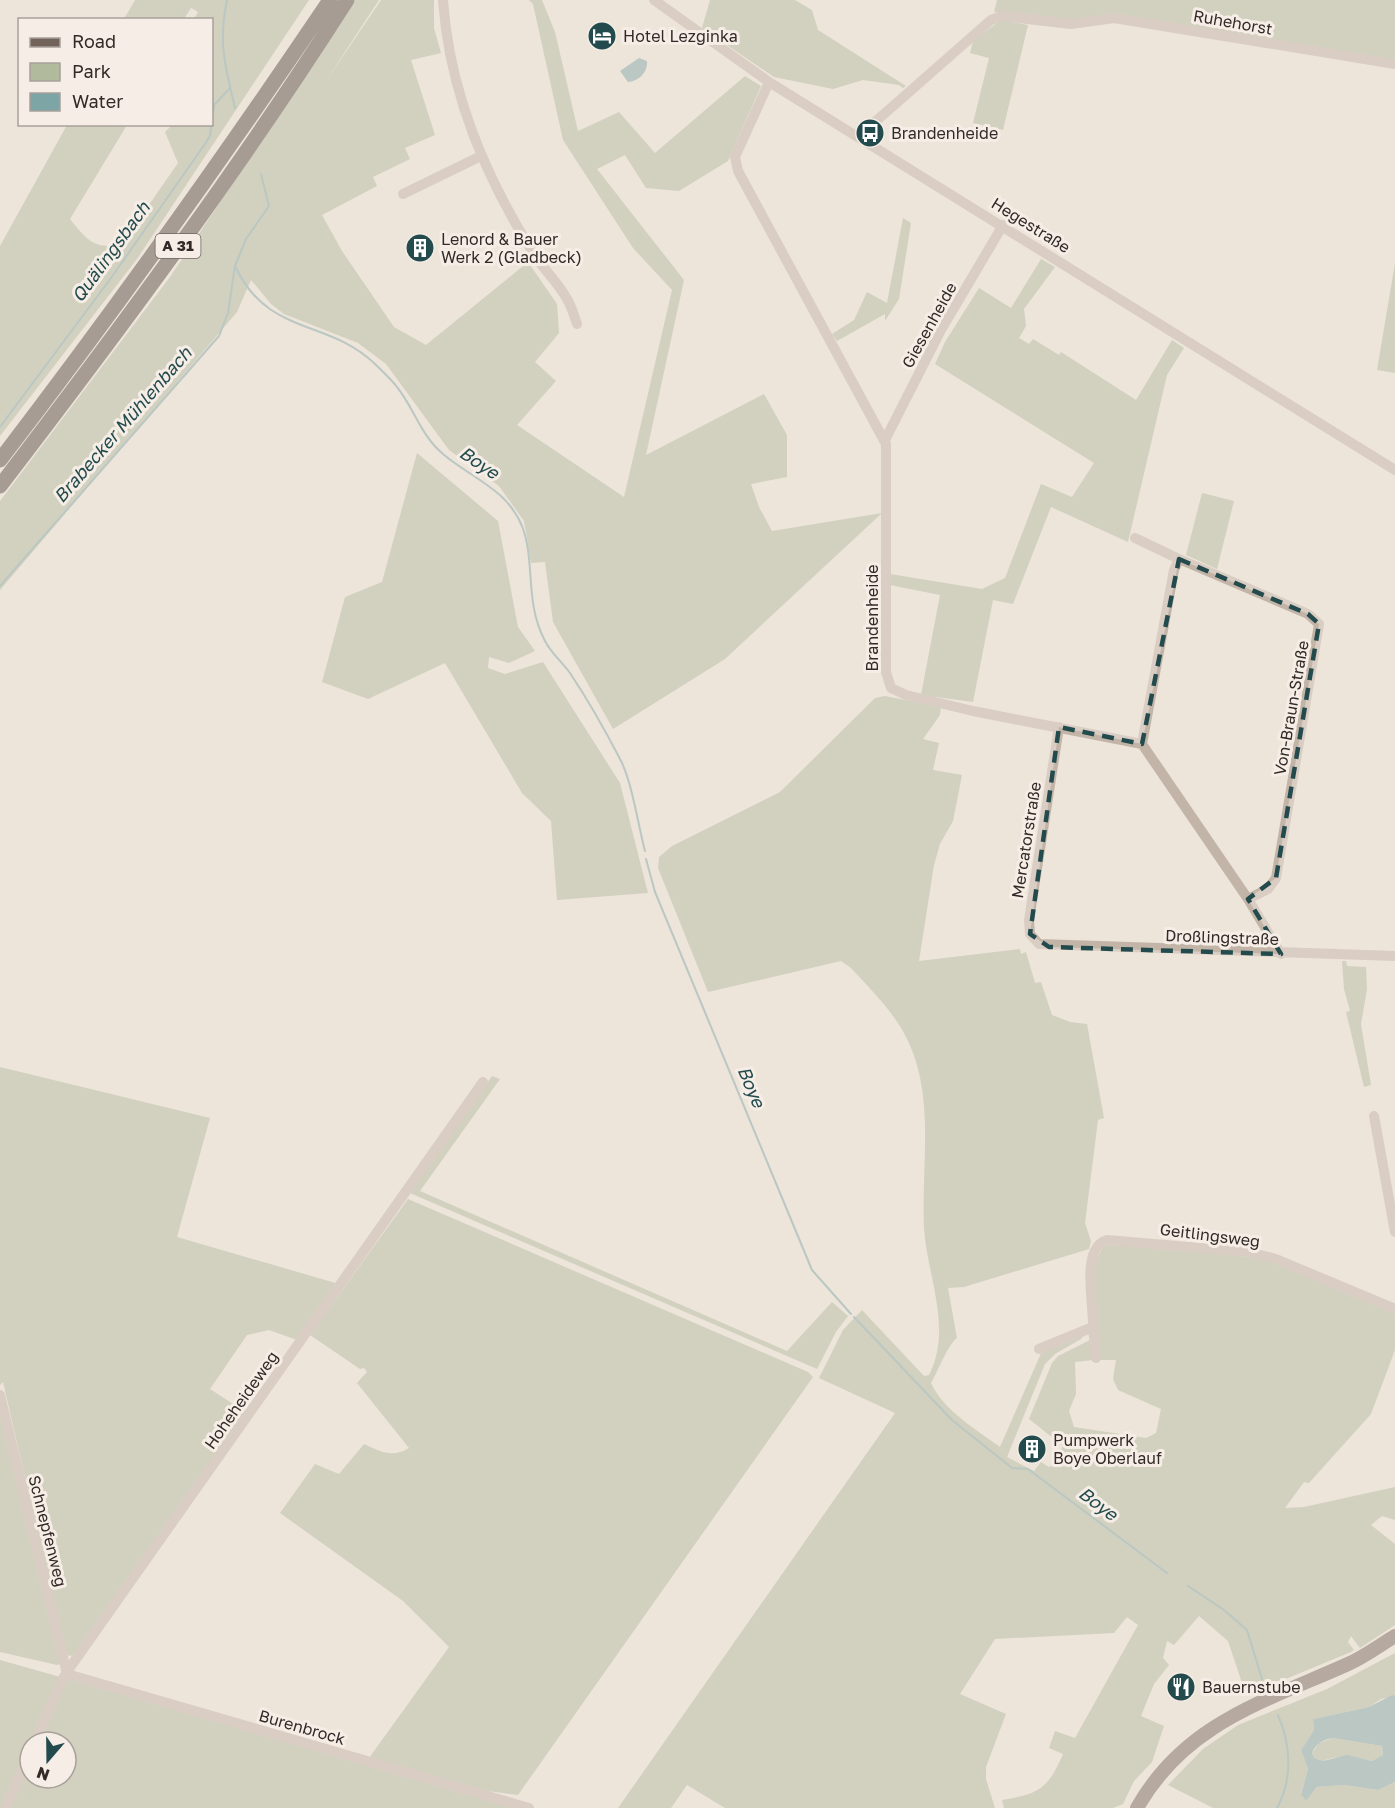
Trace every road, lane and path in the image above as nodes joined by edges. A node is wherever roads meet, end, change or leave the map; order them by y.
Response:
1 (330, 0) edge
2 (347, 0) edge
3 (443, 0) edge
4 (654, 0) edge
5 (1395, 64) edge
6 (769, 82) junction
7 (860, 136) junction
8 (481, 156) junction
9 (403, 194) dead end
10 (1003, 225) junction
11 (577, 324) dead end
12 (885, 440) junction
13 (0, 460) edge
14 (1395, 470) edge
15 (0, 486) edge
16 (1135, 538) dead end
17 (1179, 559) junction
18 (1059, 727) junction
19 (1142, 744) junction
20 (1248, 899) junction
21 (1049, 947) joint
22 (1281, 954) junction
23 (1395, 956) edge
24 (483, 1082) dead end
25 (1374, 1116) dead end
26 (1395, 1232) edge
27 (1395, 1310) edge
28 (1093, 1327) junction
29 (1039, 1349) dead end
30 (1096, 1358) dead end
31 (0, 1395) edge
32 (1395, 1635) edge
33 (67, 1674) junction
34 (41, 1730) edge
35 (18, 1780) edge
36 (1135, 1807) edge
37 (6, 1808) edge
38 (529, 1808) edge

1 - 13 highway, A 31
2 - 15 highway, A 31
3 - 8 street
4 - 6 street, Hegestraße
5 - 7 street, Ruhehorst
6 - 7 street, Hegestraße
6 - 12 street, Brandenheide
7 - 10 street, Hegestraße
8 - 9 street
8 - 11 street
10 - 12 street, Giesenheide
10 - 14 street, Hegestraße
12 - 18 street, Brandenheide
16 - 17 street, Von-Braun-Straße
17 - 19 street
17 - 20 street, Von-Braun-Straße
18 - 19 street, Brandenheide
18 - 21 street, Mercatorstraße
19 - 20 street
20 - 22 street
21 - 22 street, Droßlingstraße
22 - 23 street, Droßlingstraße
24 - 33 street, Hoheheideweg
25 - 26 street
27 - 28 street, Geitlingsweg
28 - 29 street
28 - 30 street, Geitlingsweg
31 - 33 street, Schnepfenweg
32 - 36 main road
33 - 34 street, Hoheheideweg
33 - 38 street, Burenbrock
35 - 37 street

